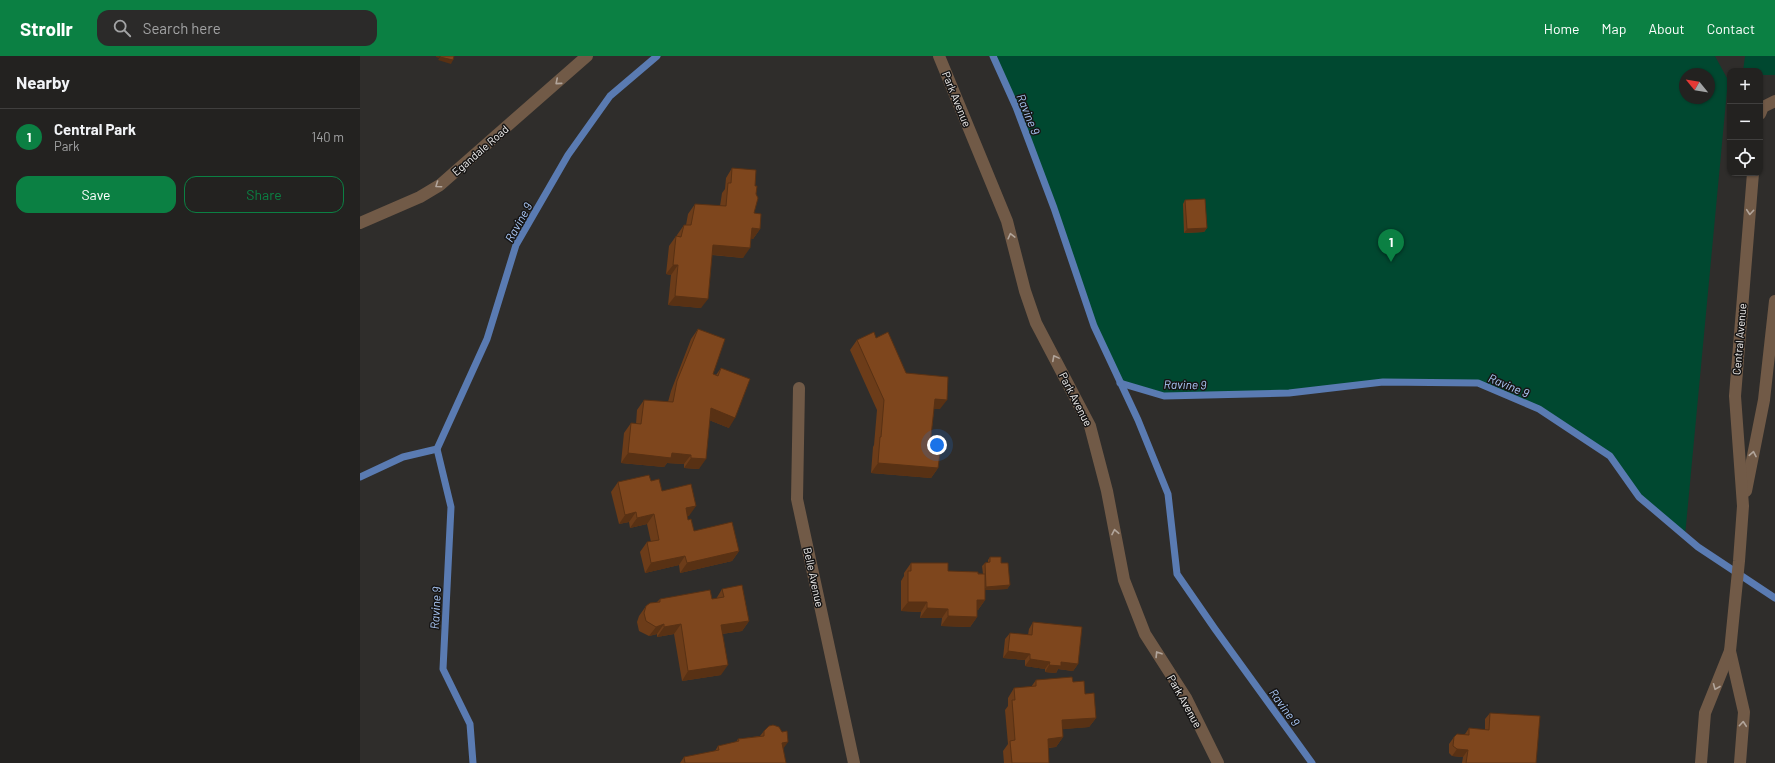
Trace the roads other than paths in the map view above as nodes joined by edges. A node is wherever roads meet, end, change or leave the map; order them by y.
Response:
1 (587, 56) edge
2 (939, 56) edge
3 (1775, 101) edge
4 (1763, 109) edge
5 (1753, 176) edge
6 (360, 223) edge
7 (1775, 300) edge
8 (799, 388) dead end
9 (1769, 401) edge
10 (1743, 506) junction
11 (1730, 651) junction
12 (1218, 762) edge
13 (854, 763) edge
14 (1701, 763) edge
15 (1740, 763) edge

1 -> 6 street, Egandale Road
12 -> 2 street, Park Avenue
3 - 4 street
5 -> 10 street, Central Avenue
7 - 9 street, Central Avenue
8 - 13 street, Belle Avenue
10 -> 9 street, Central Avenue
10 - 11 street, Central Avenue
11 -> 14 street, Central Avenue
15 -> 11 street, Central Avenue

